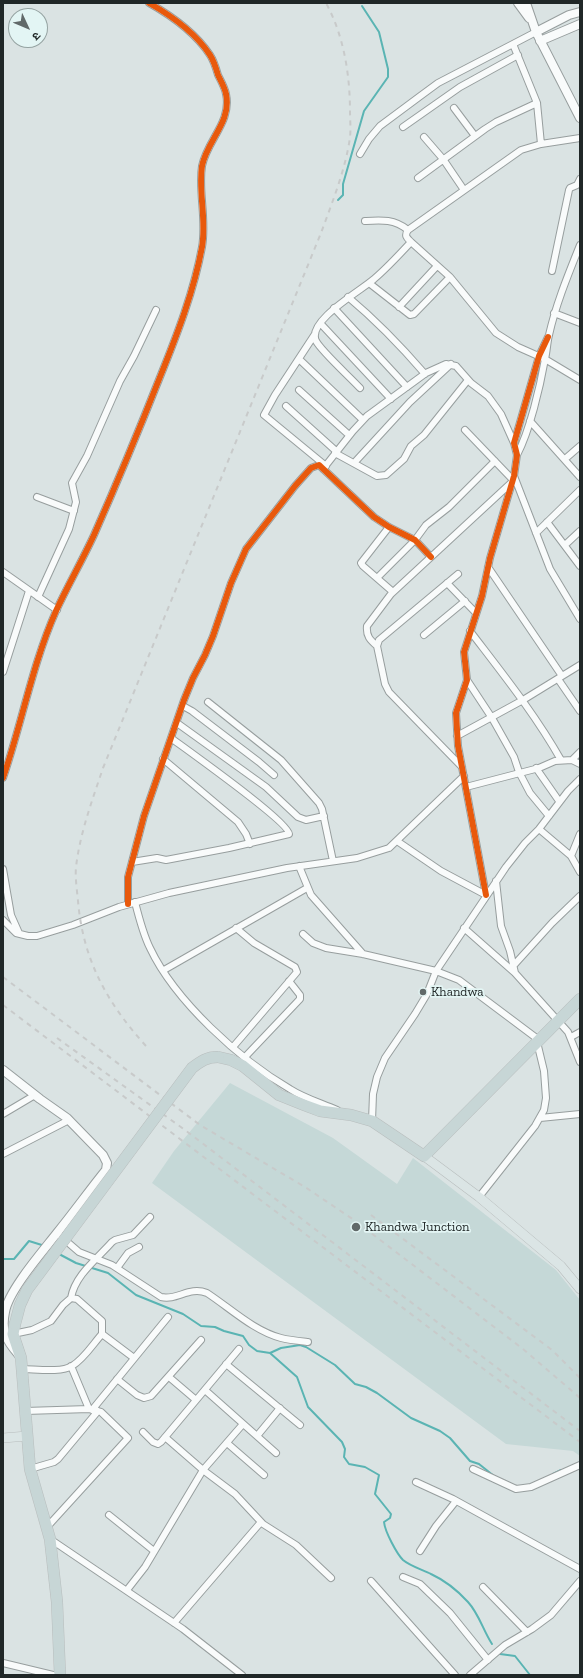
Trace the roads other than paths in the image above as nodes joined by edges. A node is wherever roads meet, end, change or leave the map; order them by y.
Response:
1 (149, 3) edge
2 (518, 3) edge
3 (526, 3) edge
4 (580, 12) edge
5 (532, 22) junction
6 (580, 24) edge
7 (536, 32) junction
8 (540, 41) junction
9 (514, 44) junction
10 (518, 55) junction
11 (537, 103) junction
12 (454, 108) dead end
13 (580, 118) edge
14 (403, 127) dead end
15 (475, 136) junction
16 (424, 137) dead end
17 (580, 138) edge
18 (541, 144) junction
19 (360, 154) dead end
20 (443, 159) junction
21 (418, 178) dead end
22 (580, 179) edge
23 (464, 190) junction
24 (365, 221) dead end
25 (408, 230) junction
26 (411, 242) junction
27 (580, 245) edge
28 (436, 266) junction
29 (552, 271) dead end
30 (450, 277) junction
31 (369, 283) junction
32 (348, 298) junction
33 (399, 307) junction
34 (334, 308) junction
35 (156, 310) dead end
36 (554, 313) junction
37 (580, 323) edge
38 (320, 324) junction
39 (315, 334) junction
40 (548, 337) junction
41 (539, 356) junction
42 (299, 359) junction
43 (545, 359) junction
44 (451, 364) junction
45 (425, 374) junction
46 (468, 380) junction
47 (580, 380) edge
48 (407, 387) junction
49 (360, 388) dead end
50 (299, 390) dead end
51 (391, 399) junction
52 (286, 406) dead end
53 (363, 420) junction
54 (530, 421) junction
55 (465, 430) dead end
56 (349, 435) junction
57 (514, 443) junction
58 (580, 446) edge
59 (336, 452) junction
60 (517, 455) junction
61 (565, 459) junction
62 (495, 461) junction
63 (354, 463) junction
64 (324, 467) junction
65 (580, 476) edge
66 (513, 480) junction
67 (580, 490) edge
68 (37, 497) dead end
69 (74, 511) junction
70 (547, 522) junction
71 (389, 527) junction
72 (580, 531) edge
73 (536, 533) junction
74 (415, 540) junction
75 (565, 545) junction
76 (431, 557) junction
77 (580, 566) edge
78 (488, 567) junction
79 (458, 574) dead end
80 (4, 575) edge
81 (377, 578) junction
82 (447, 582) junction
83 (29, 591) junction
84 (394, 592) junction
85 (38, 597) junction
86 (465, 601) junction
87 (57, 610) junction
88 (476, 613) junction
89 (580, 619) edge
90 (470, 631) junction
91 (424, 635) dead end
92 (377, 646) junction
93 (580, 665) edge
94 (3, 672) edge
95 (560, 677) junction
96 (467, 680) junction
97 (523, 700) junction
98 (208, 702) dead end
99 (183, 706) junction
100 (580, 711) edge
101 (492, 718) junction
102 (176, 723) junction
103 (457, 736) junction
104 (171, 738) junction
105 (580, 752) edge
106 (163, 759) junction
107 (561, 760) junction
108 (572, 760) junction
109 (5, 764) edge
110 (580, 764) edge
111 (462, 767) junction
112 (536, 768) junction
113 (519, 772) junction
114 (274, 775) dead end
115 (464, 776) junction
116 (3, 778) edge
117 (580, 779) edge
118 (466, 787) junction
119 (559, 802) junction
120 (324, 816) junction
121 (549, 816) junction
122 (539, 829) junction
123 (580, 834) edge
124 (397, 841) junction
125 (250, 844) junction
126 (571, 856) junction
127 (333, 861) junction
128 (132, 862) junction
129 (299, 866) junction
130 (3, 869) edge
131 (580, 872) edge
132 (496, 881) junction
133 (307, 888) junction
134 (486, 895) junction
135 (580, 896) edge
136 (136, 902) junction
137 (128, 904) junction
138 (3, 920) edge
139 (236, 928) junction
140 (464, 928) junction
141 (19, 933) junction
142 (303, 934) dead end
143 (363, 954) junction
144 (514, 965) junction
145 (164, 970) junction
146 (436, 971) junction
147 (515, 973) junction
148 (289, 981) junction
149 (580, 999) edge
150 (558, 1020) junction
151 (580, 1032) edge
152 (571, 1037) junction
153 (538, 1041) junction
154 (233, 1047) junction
155 (245, 1057) junction
156 (580, 1062) edge
157 (3, 1070) edge
158 (35, 1095) junction
159 (3, 1114) edge
160 (580, 1114) edge
161 (351, 1115) junction
162 (540, 1118) junction
163 (69, 1120) junction
164 (372, 1121) junction
165 (3, 1154) edge
166 (424, 1156) junction
167 (478, 1197) junction
168 (150, 1216) dead end
169 (57, 1233) junction
170 (139, 1247) dead end
171 (97, 1259) junction
172 (117, 1268) junction
173 (578, 1282) edge
174 (72, 1298) junction
175 (168, 1317) dead end
176 (14, 1329) junction
177 (102, 1334) junction
178 (201, 1340) dead end
179 (308, 1342) dead end
180 (239, 1349) dead end
181 (134, 1358) junction
182 (21, 1363) junction
183 (226, 1364) junction
184 (71, 1366) junction
185 (169, 1377) junction
186 (117, 1379) junction
187 (205, 1390) junction
188 (196, 1400) junction
189 (280, 1408) junction
190 (25, 1410) junction
191 (93, 1410) junction
192 (243, 1424) junction
193 (300, 1425) dead end
194 (143, 1432) dead end
195 (27, 1436) junction
196 (257, 1436) junction
197 (165, 1437) junction
198 (3, 1438) edge
199 (227, 1443) junction
200 (276, 1453) dead end
201 (580, 1465) edge
202 (30, 1469) junction
203 (473, 1469) dead end
204 (204, 1470) junction
205 (264, 1475) dead end
206 (416, 1482) dead end
207 (456, 1501) junction
208 (109, 1515) dead end
209 (261, 1522) junction
210 (47, 1527) junction
211 (50, 1540) junction
212 (154, 1551) junction
213 (420, 1551) dead end
214 (580, 1569) edge
215 (403, 1577) dead end
216 (331, 1578) dead end
217 (370, 1580) dead end
218 (580, 1581) edge
219 (483, 1587) dead end
220 (127, 1590) junction
221 (174, 1623) junction
222 (527, 1632) junction
223 (488, 1660) junction
224 (3, 1663) edge
225 (53, 1675) edge
226 (60, 1675) edge
227 (242, 1675) edge
228 (455, 1675) edge
229 (470, 1675) edge

1 - 87 street
2 - 5 street
3 - 5 street
4 - 7 street
5 - 7 street
6 - 8 street
7 - 8 street
7 - 9 street
8 - 13 street
9 - 10 street
9 - 19 street
10 - 11 street
10 - 14 street
11 - 15 street
11 - 18 street
12 - 15 street
15 - 20 street
16 - 20 street
17 - 18 street
18 - 23 street
20 - 21 street
20 - 23 street
22 - 29 street
23 - 25 street
24 - 25 street
25 - 26 street
26 - 28 street
26 - 31 street
27 - 36 street
28 - 30 street
28 - 33 street
30 - 33 street
30 - 41 street
31 - 32 street
31 - 33 street
32 - 34 street
32 - 45 street
34 - 38 street
34 - 48 street
35 - 69 street
36 - 37 street
36 - 40 street
38 - 39 street
38 - 51 street
39 - 42 street
39 - 49 street
40 - 41 street
40 - 43 street
41 - 43 street
41 - 57 street
42 - 53 street
42 - 64 street
43 - 47 street
43 - 54 street
44 - 45 street
44 - 46 street
44 - 63 street
45 - 48 street
46 - 57 street
46 - 63 street
48 - 51 street
50 - 56 street
51 - 53 street
52 - 59 street
53 - 56 street
54 - 60 street
54 - 61 street
55 - 62 street
56 - 59 street
57 - 60 street
58 - 61 street
59 - 63 street
59 - 64 street
60 - 66 street
61 - 65 street
62 - 66 street
62 - 74 street
64 - 71 street
64 - 99 street
66 - 73 street
66 - 76 street
66 - 78 street
67 - 70 street
68 - 69 street
69 - 85 street
70 - 73 street
70 - 75 street
71 - 74 street
71 - 81 street
72 - 75 street
73 - 89 street
74 - 76 street
74 - 81 street
75 - 77 street
76 - 84 street
78 - 88 street
78 - 95 street
79 - 82 street
80 - 83 street
81 - 84 street
82 - 86 street
82 - 92 street
83 - 85 street
83 - 94 street
84 - 92 street
85 - 87 street
86 - 88 street
86 - 91 street
87 - 109 street
88 - 90 street
90 - 96 street
90 - 97 street
92 - 111 street
93 - 95 street
95 - 97 street
95 - 100 street
96 - 101 street
96 - 103 street
97 - 101 street
97 - 107 street
98 - 120 street
99 - 102 street
99 - 114 street
101 - 103 street
101 - 113 street
102 - 104 street
102 - 120 street
103 - 111 street
104 - 106 street
104 - 125 street
105 - 108 street
106 - 125 street
106 - 128 street
107 - 108 street
107 - 112 street
108 - 110 street
109 - 116 street
111 - 115 street
112 - 113 street
112 - 119 street
113 - 118 street
113 - 121 street
115 - 118 street
115 - 124 street
117 - 119 street
118 - 134 street
119 - 121 street
120 - 127 street
121 - 122 street
122 - 126 street
122 - 132 street
123 - 126 street
124 - 127 street
124 - 134 street
125 - 128 street
126 - 131 street
127 - 129 street
128 - 137 street
129 - 133 street
129 - 136 street
130 - 141 street
132 - 134 street
132 - 144 street
133 - 139 street
133 - 143 street
134 - 140 street
135 - 144 street
136 - 137 street
136 - 145 street
137 - 141 street
138 - 141 street
139 - 145 street
139 - 148 street
140 - 146 street
140 - 147 street
142 - 143 street
143 - 146 street
144 - 147 street
145 - 154 street
146 - 153 street
146 - 164 street
147 - 150 street
148 - 154 street
148 - 155 street
149 - 150 highway
150 - 152 street
150 - 153 highway
151 - 152 street
152 - 156 street
153 - 162 street
153 - 166 highway
154 - 155 street
155 - 161 street
157 - 158 street
158 - 159 street
158 - 163 street
160 - 162 street
161 - 164 highway
161 - 176 highway, bridge
162 - 167 street
163 - 165 street
163 - 169 street
164 - 166 highway
166 - 167 main road
167 - 173 main road
168 - 171 street
169 - 171 street
169 - 182 street
170 - 172 street
171 - 172 street
171 - 174 street
172 - 179 street
174 - 176 street
174 - 177 street
175 - 181 street
176 - 182 highway
177 - 181 street
177 - 184 street
178 - 185 street
180 - 183 street
181 - 186 street
182 - 184 street
182 - 190 highway
183 - 187 street
183 - 189 street
184 - 191 street
185 - 186 street
185 - 188 street
186 - 191 street
187 - 188 street
187 - 192 street
188 - 197 street
189 - 193 street
189 - 196 street
190 - 191 street
190 - 195 highway
191 - 202 street
191 - 210 street
192 - 196 street
192 - 199 street
194 - 197 street
195 - 198 main road
195 - 202 highway
196 - 200 street
197 - 204 street
199 - 204 street
199 - 205 street
201 - 203 street
202 - 210 highway
204 - 209 street
204 - 212 street
206 - 207 street
207 - 213 street
207 - 214 street
208 - 212 street
209 - 216 street
209 - 221 street
210 - 211 highway
211 - 220 street
211 - 226 highway
212 - 220 street
215 - 223 street
217 - 228 street
218 - 222 street
219 - 222 street
220 - 221 street
221 - 227 street
222 - 223 street
223 - 229 street
224 - 225 street

